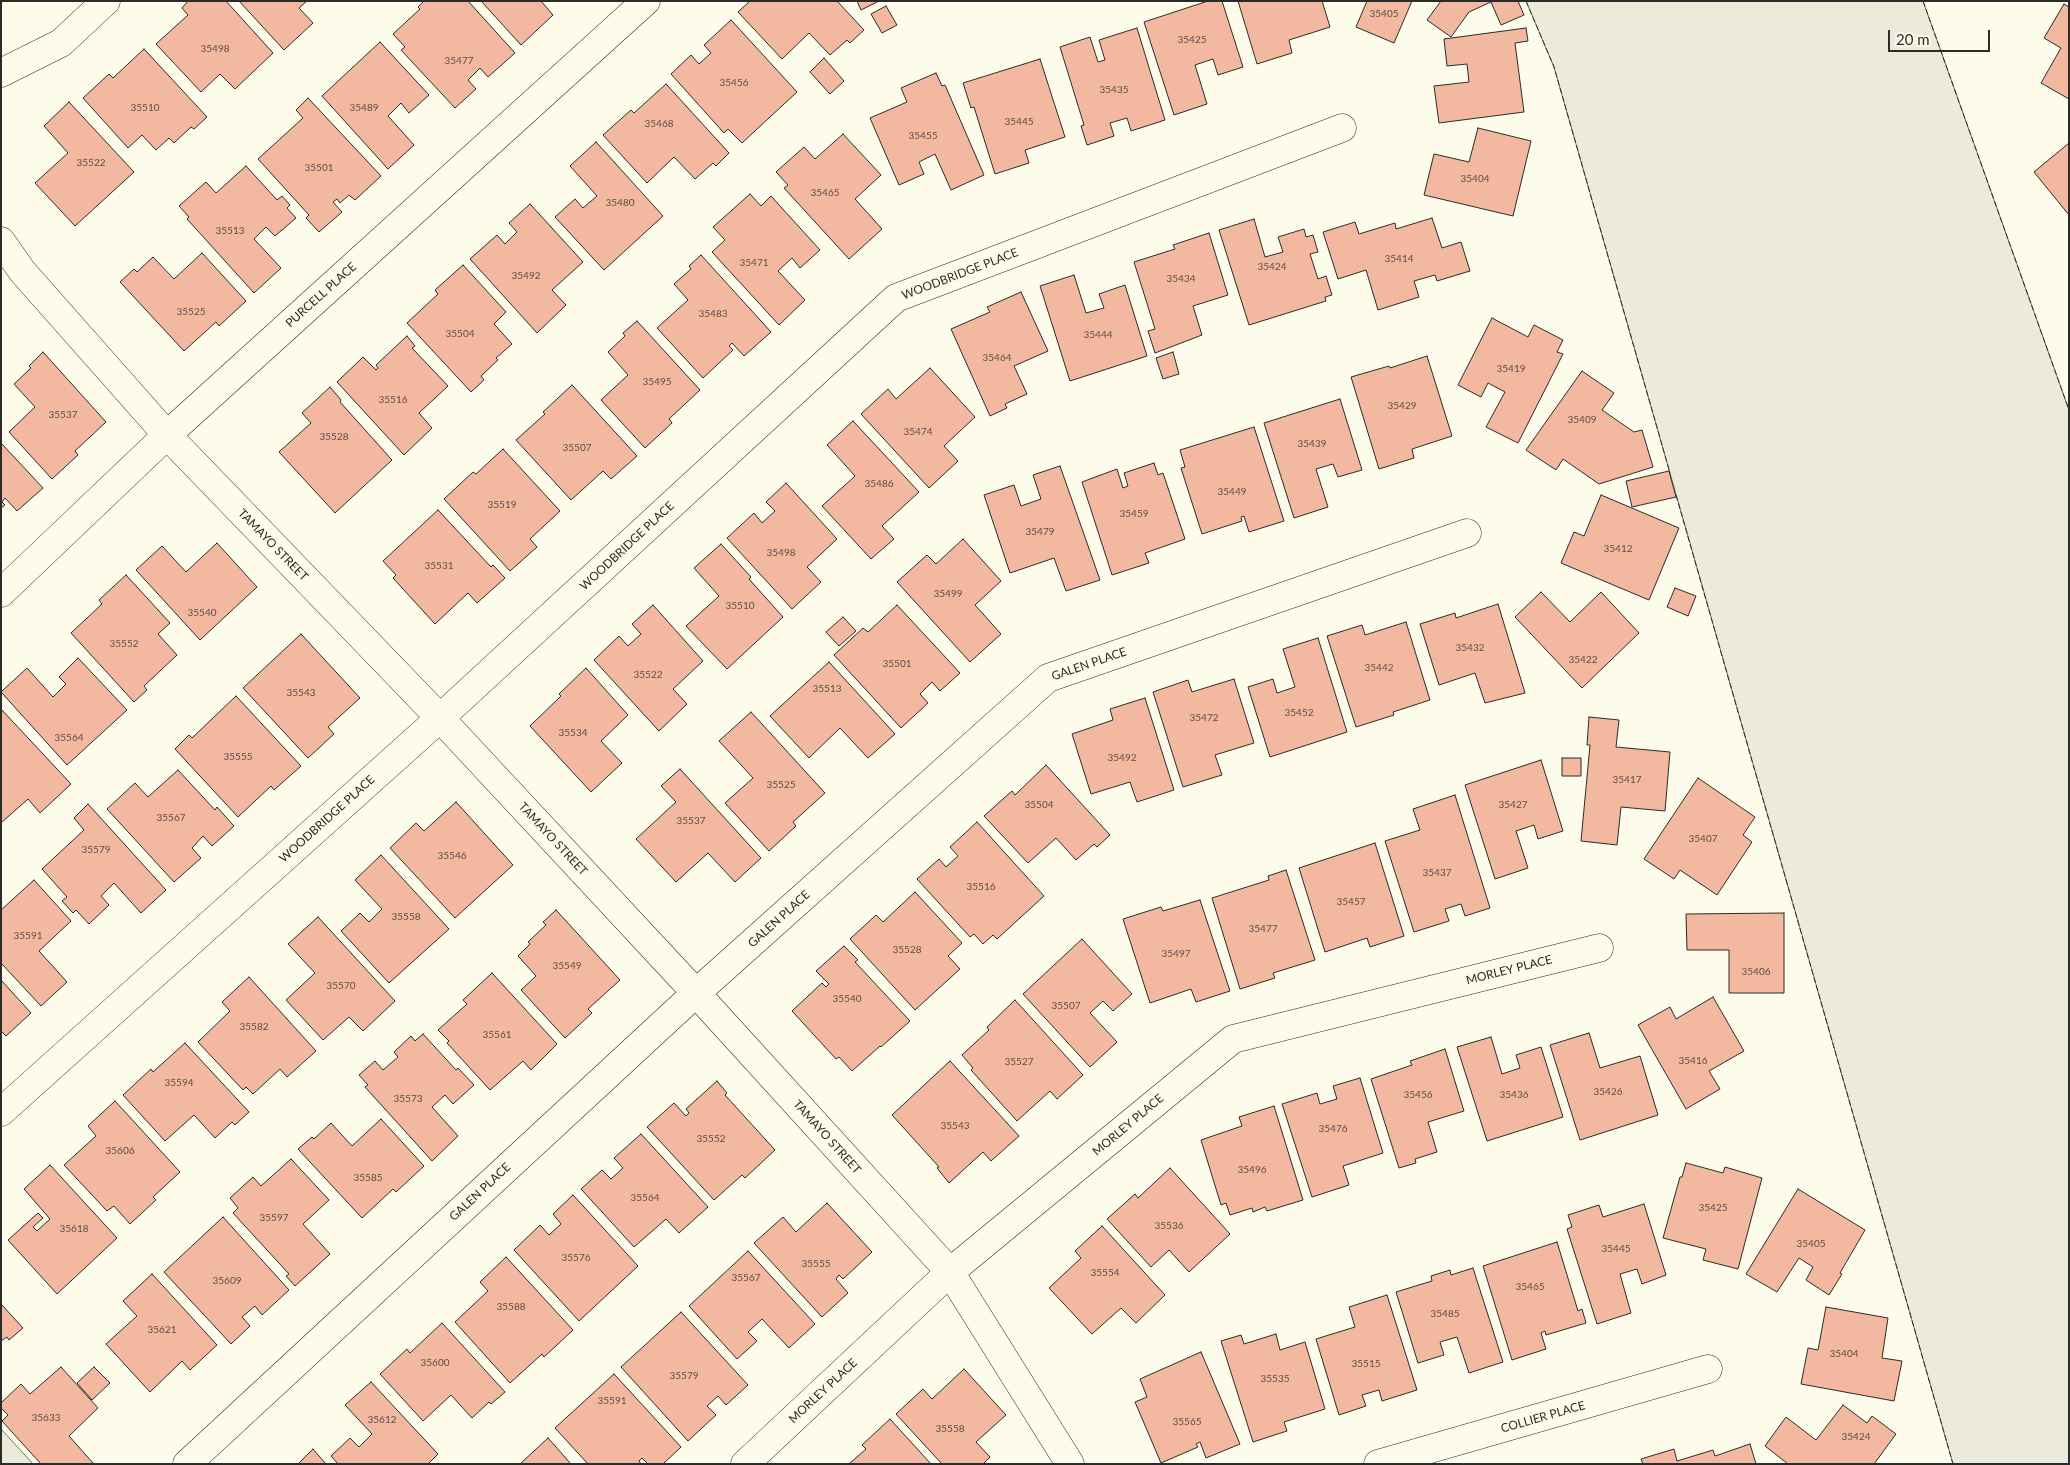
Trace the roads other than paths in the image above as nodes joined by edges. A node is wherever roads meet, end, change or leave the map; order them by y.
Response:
1 (106, 1) edge
2 (646, 1) edge
3 (1, 73) edge
4 (1342, 128) dead end
5 (1, 241) edge
6 (167, 435) junction
7 (1467, 533) dead end
8 (1, 593) edge
9 (440, 718) junction
10 (1599, 948) dead end
11 (696, 993) junction
12 (1, 1112) edge
13 (950, 1272) junction
14 (1708, 1370) dead end
15 (187, 1464) edge
16 (745, 1464) edge
17 (1070, 1464) edge
18 (1378, 1464) edge

1 - 3 street
2 - 6 street, PURCELL PLACE
4 - 9 street, WOODBRIDGE PLACE
5 - 6 street, TAMAYO STREET
6 - 8 street, PURCELL PLACE
6 - 9 street, TAMAYO STREET
7 - 11 street, GALEN PLACE
9 - 11 street, TAMAYO STREET
9 - 12 street, WOODBRIDGE PLACE
10 - 13 street, MORLEY PLACE
11 - 13 street, TAMAYO STREET
11 - 15 street, GALEN PLACE
13 - 16 street, MORLEY PLACE
13 - 17 street, TAMAYO STREET
14 - 18 street, COLLIER PLACE

